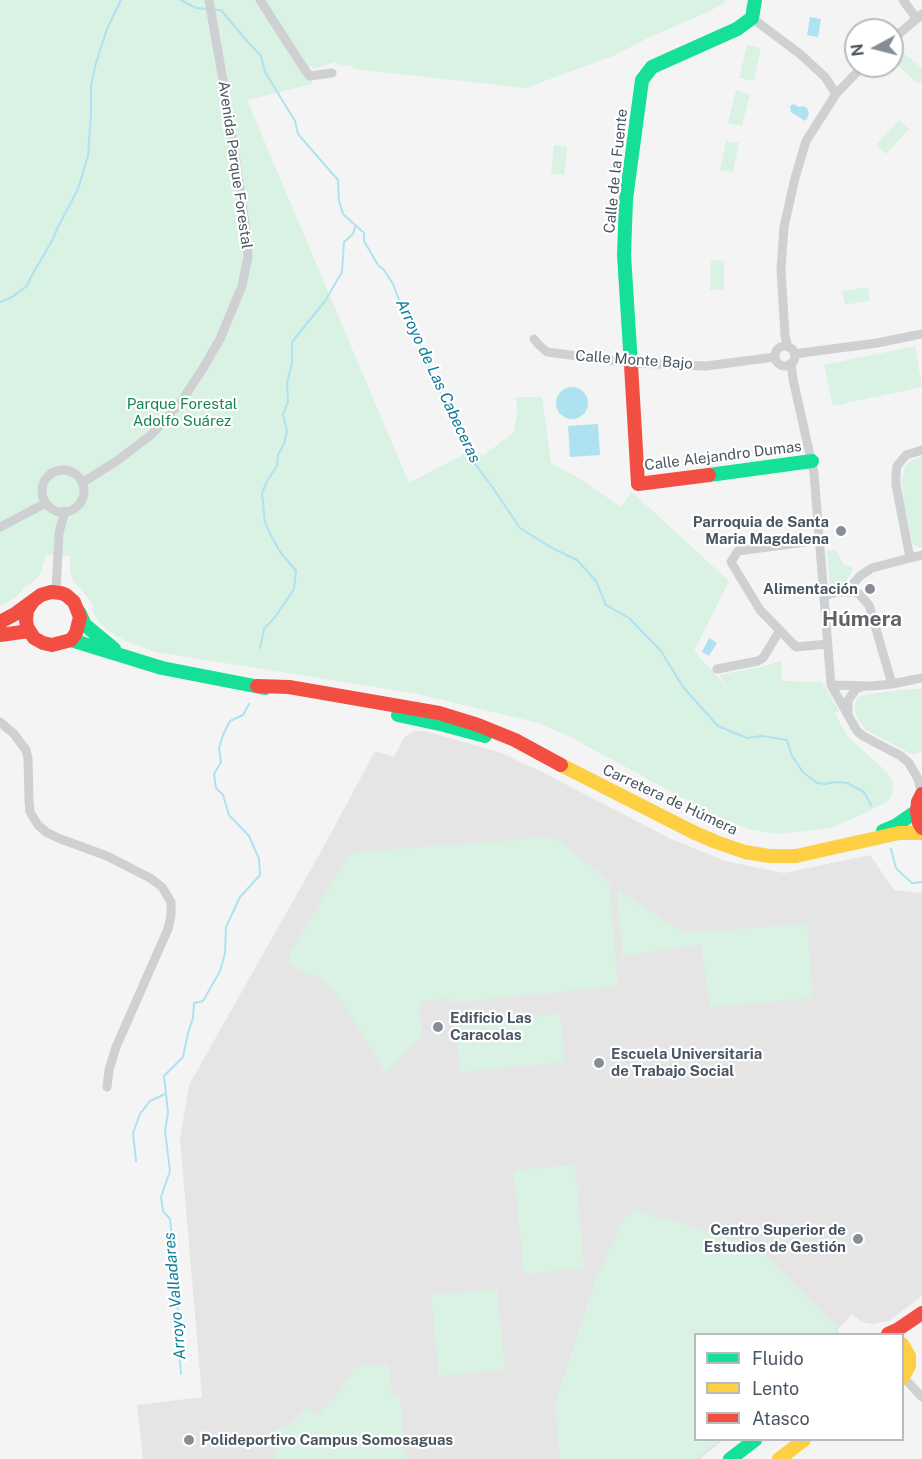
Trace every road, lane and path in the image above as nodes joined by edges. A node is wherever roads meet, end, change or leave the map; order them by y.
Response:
1 (209, 0) edge
2 (260, 0) edge
3 (755, 0) edge
4 (903, 0) edge
5 (920, 17) edge
6 (752, 18) junction
7 (904, 30) edge
8 (333, 73) dead end
9 (851, 78) edge
10 (836, 94) junction
11 (922, 334) edge
12 (534, 339) dead end
13 (788, 355) junction
14 (631, 363) junction
15 (922, 450) edge
16 (812, 461) junction
17 (82, 483) junction
18 (638, 484) joint
19 (46, 503) junction
20 (65, 511) junction
21 (0, 527) edge
22 (820, 540) junction
23 (922, 555) edge
24 (910, 558) junction
25 (860, 576) junction
26 (847, 591) junction
27 (56, 592) junction
28 (859, 594) junction
29 (824, 596) junction
30 (33, 601) junction
31 (78, 611) junction
32 (0, 622) edge
33 (0, 627) edge
34 (28, 629) junction
35 (780, 630) junction
36 (0, 635) edge
37 (71, 640) junction
38 (828, 644) junction
39 (123, 656) junction
40 (717, 669) dead end
41 (920, 680) edge
42 (892, 684) junction
43 (831, 685) junction
44 (864, 686) junction
45 (849, 717) junction
46 (0, 722) edge
47 (922, 794) edge
48 (917, 811) junction
49 (922, 828) edge
50 (922, 833) edge
51 (860, 842) junction
52 (107, 1087) dead end
53 (922, 1313) edge
54 (892, 1333) edge
55 (904, 1346) edge
56 (922, 1351) edge
57 (905, 1374) edge
58 (922, 1397) edge
59 (754, 1441) edge
60 (803, 1441) edge
61 (729, 1459) edge
62 (779, 1459) edge

1 - 17 street, Avenida Parque Forestal
2 - 8 street
3 - 6 main road
4 - 5 street
5 - 7 street
6 - 10 street
6 - 14 main road, Calle de la Fuente
9 - 10 street
10 - 13 street
11 - 13 street
12 - 14 street, Calle Monte Bajo
13 - 14 street, Calle Monte Bajo
13 - 16 street
14 - 18 main road, Calle de la Fuente
15 - 24 street
16 - 18 main road, Calle Alejandro Dumas
16 - 22 street
17 - 19 street
17 - 20 street
19 - 20 street
19 - 21 street
20 - 27 street
22 - 29 street
22 - 35 street
23 - 24 street
24 - 25 street
25 - 26 street
25 - 28 street
26 - 28 street
26 - 29 street
27 - 30 main road
27 - 31 main road
28 - 42 street
29 - 38 street
30 - 32 main road
30 - 34 main road
31 - 37 main road
31 - 39 main road, Carretera de Húmera
33 - 34 main road
34 - 36 main road
34 - 37 main road
35 - 38 street
35 - 40 street
37 - 39 main road, Carretera de Húmera
38 - 43 street
39 - 51 main road, Carretera de Húmera
41 - 42 street
42 - 44 street
43 - 44 street
43 - 45 street
44 - 45 street
45 - 47 street
46 - 52 street
47 - 48 main road
48 - 49 main road
48 - 51 main road, Carretera de Húmera
50 - 51 main road, Carretera de Húmera
53 - 54 main road
55 - 57 main road
56 - 57 main road
57 - 58 street
59 - 61 main road
60 - 62 main road

